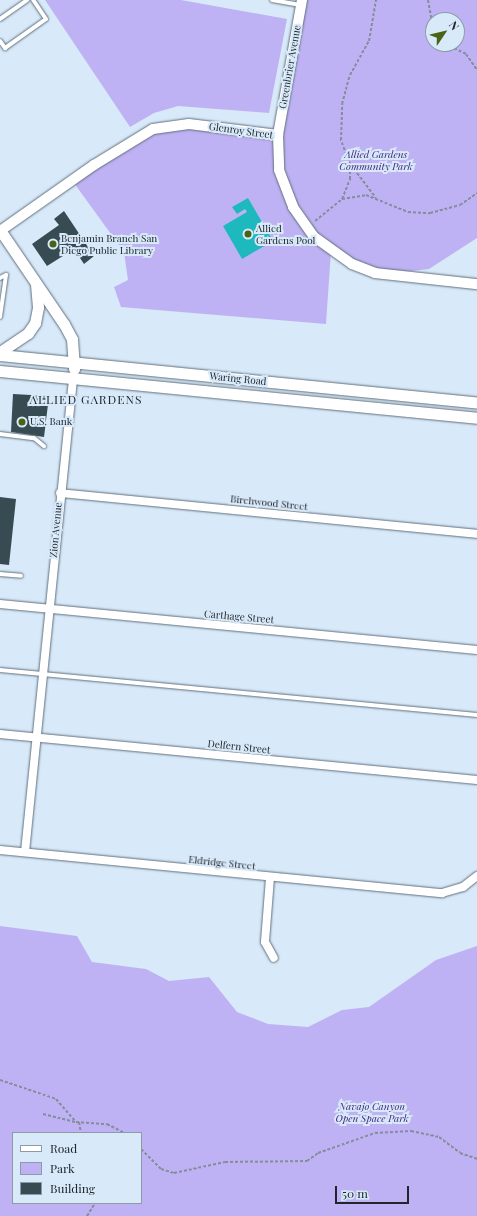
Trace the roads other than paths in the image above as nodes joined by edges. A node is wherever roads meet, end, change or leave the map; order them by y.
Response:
1 (27, 0) edge
2 (33, 0) edge
3 (273, 0) edge
4 (301, 3) edge
5 (0, 19) edge
6 (0, 42) edge
7 (278, 135) junction
8 (0, 230) edge
9 (0, 278) edge
10 (36, 282) junction
11 (477, 284) edge
12 (0, 316) edge
13 (0, 352) edge
14 (0, 355) edge
15 (75, 363) junction
16 (0, 371) edge
17 (73, 378) junction
18 (477, 403) edge
19 (477, 418) edge
20 (0, 434) edge
21 (44, 446) dead end
22 (60, 493) junction
23 (477, 534) edge
24 (0, 574) edge
25 (21, 576) dead end
26 (0, 604) edge
27 (48, 609) junction
28 (477, 650) edge
29 (0, 670) edge
30 (43, 675) junction
31 (477, 715) edge
32 (0, 734) edge
33 (37, 738) junction
34 (477, 780) edge
35 (0, 850) edge
36 (25, 852) junction
37 (477, 876) edge
38 (270, 878) junction
39 (274, 958) dead end

1 - 5 lane
2 - 6 lane
3 - 4 lane
4 - 7 street, Greenbrier Avenue
7 - 8 street, Glenroy Street
7 - 11 street, Glenroy Street
8 - 10 main road, Zion Avenue
9 - 12 lane
10 - 13 main road
10 - 15 main road, Zion Avenue
14 - 15 main road, Waring Road
15 - 17 main road, Zion Avenue
15 - 18 main road, Waring Road
16 - 17 main road, Waring Road
17 - 19 main road, Waring Road
17 - 22 street, Zion Avenue
20 - 21 lane
22 - 23 street, Birchwood Street
22 - 27 street, Zion Avenue
24 - 25 lane
26 - 27 street, Carthage Street
27 - 28 street, Carthage Street
27 - 30 street, Zion Avenue
29 - 30 lane
30 - 31 lane
30 - 33 street, Zion Avenue
32 - 33 street, Delfern Street
33 - 34 street, Delfern Street
33 - 36 street, Zion Avenue
35 - 36 street, Eldridge Street
36 - 38 street, Eldridge Street
37 - 38 street, Eldridge Street
38 - 39 street

